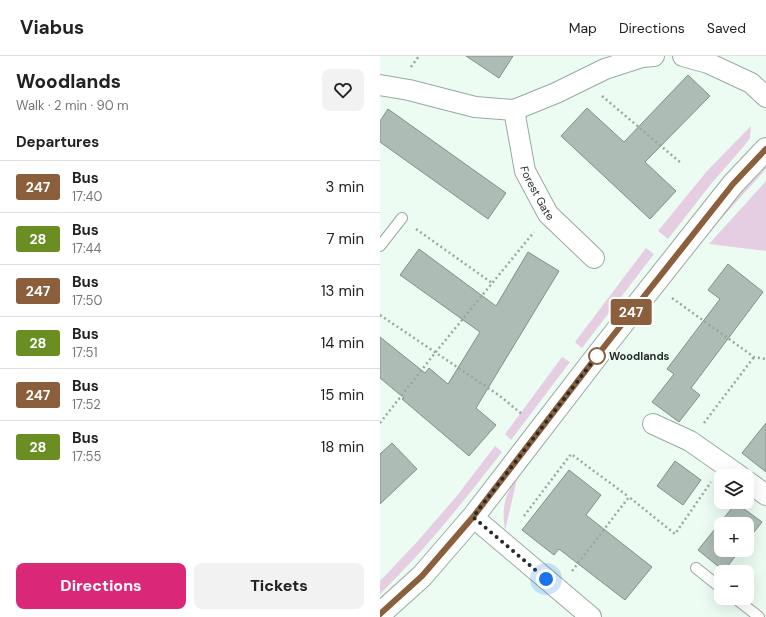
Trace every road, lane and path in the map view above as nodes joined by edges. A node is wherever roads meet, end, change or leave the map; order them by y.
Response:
1 (654, 56) edge
2 (688, 57) edge
3 (601, 63) edge
4 (584, 80) junction
5 (380, 85) edge
6 (766, 97) edge
7 (514, 110) junction
8 (766, 149) edge
9 (681, 162) dead end
10 (548, 214) junction
11 (402, 218) joint
12 (380, 246) edge
13 (594, 258) dead end
14 (492, 283) junction
15 (653, 285) junction
16 (380, 315) edge
17 (435, 353) junction
18 (754, 357) junction
19 (766, 359) edge
20 (380, 423) edge
21 (653, 424) dead end
22 (541, 429) junction
23 (690, 441) junction
24 (723, 464) junction
25 (730, 469) edge
26 (754, 486) edge
27 (766, 495) edge
28 (630, 497) junction
29 (524, 516) dead end
30 (473, 517) junction
31 (696, 568) dead end
32 (714, 582) edge
33 (558, 589) junction
34 (744, 605) edge
35 (380, 614) edge
36 (592, 617) edge
37 (759, 617) edge

1 - 3 street
2 - 6 street
3 - 4 street
4 - 7 street
4 - 9 path
5 - 7 street
7 - 10 street, Forest Gate
8 - 15 street
10 - 13 street, Forest Gate
10 - 14 path
11 - 12 lane
11 - 14 path
14 - 17 path
15 - 18 path
15 - 22 street
16 - 17 path
17 - 20 path
17 - 22 path
18 - 19 path
18 - 23 path
21 - 23 street
22 - 30 street
23 - 24 street
24 - 25 street
24 - 28 path
26 - 27 street
28 - 29 path
28 - 33 path
30 - 33 street
30 - 35 street
31 - 32 lane
33 - 36 street
34 - 37 lane

